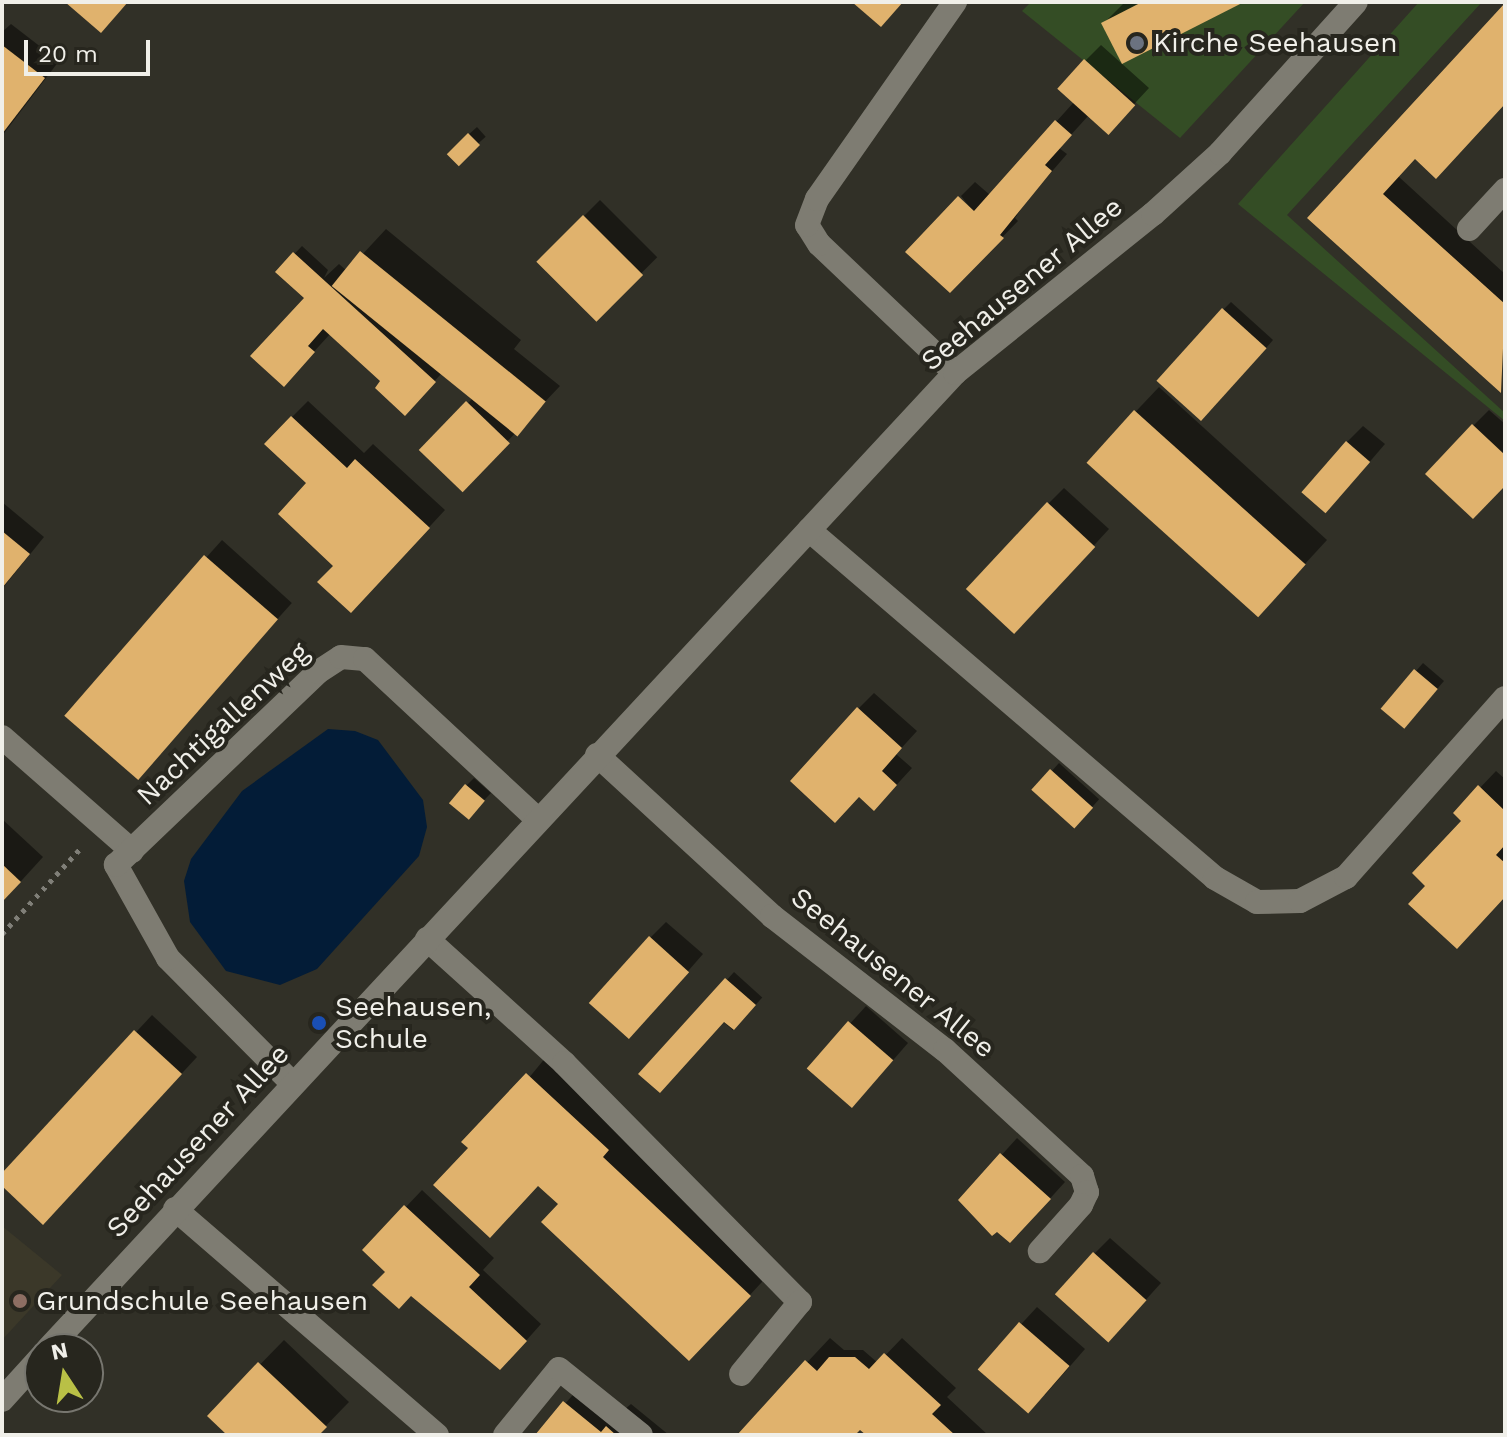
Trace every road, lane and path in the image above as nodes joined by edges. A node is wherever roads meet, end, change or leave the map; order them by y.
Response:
1 (955, 2) edge
2 (1356, 2) edge
3 (1505, 190) edge
4 (1469, 229) dead end
5 (955, 373) junction
6 (809, 530) junction
7 (1505, 698) edge
8 (2, 737) edge
9 (597, 755) junction
10 (538, 820) junction
11 (104, 824) junction
12 (132, 851) junction
13 (2, 934) edge
14 (427, 939) junction
15 (292, 1083) junction
16 (175, 1209) junction
17 (1040, 1251) dead end
18 (63, 1333) edge
19 (741, 1374) dead end
20 (24, 1376) edge
21 (2, 1400) edge
22 (437, 1435) edge
23 (505, 1435) edge
24 (641, 1435) edge

1 - 5 street
2 - 5 street, Seehausener Allee
3 - 4 street
5 - 6 street, Seehausener Allee
6 - 7 street
6 - 9 street, Seehausener Allee
8 - 11 street
9 - 10 street, Seehausener Allee
9 - 17 street, Seehausener Allee
10 - 12 street, Nachtigallenweg
10 - 14 street, Seehausener Allee
11 - 12 street
11 - 13 path
12 - 15 street
14 - 15 street, Seehausener Allee
14 - 19 street
15 - 16 street, Seehausener Allee
16 - 18 street, Seehausener Allee
16 - 22 street
20 - 21 street
23 - 24 street

